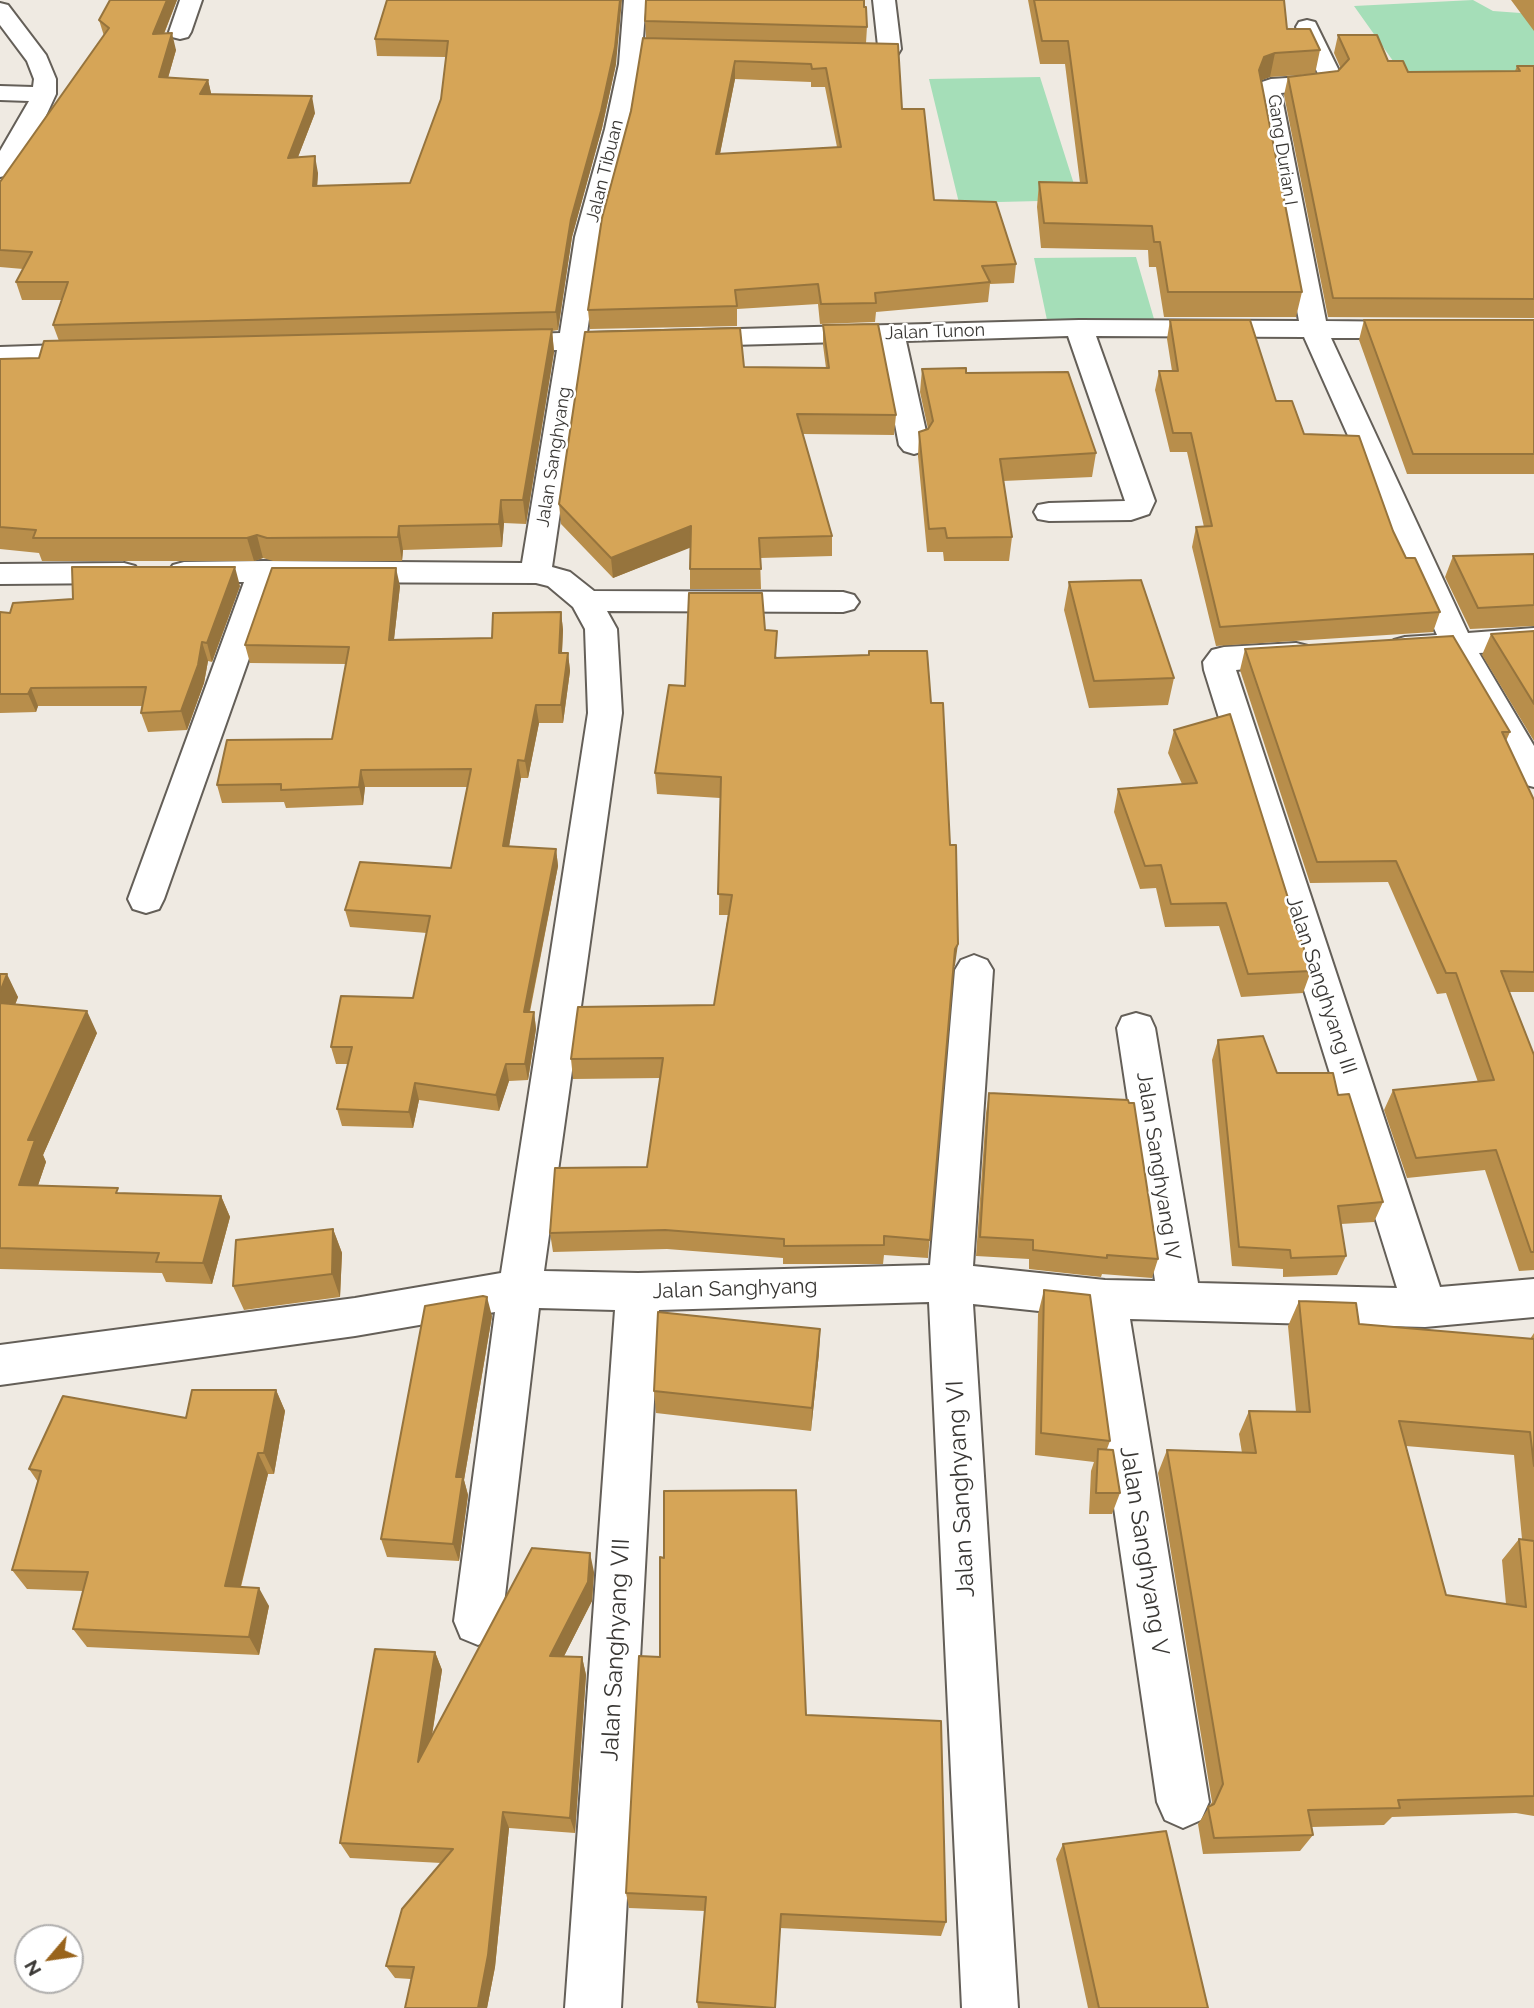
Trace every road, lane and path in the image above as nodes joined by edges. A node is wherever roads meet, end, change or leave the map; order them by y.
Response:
1 (191, 0) edge
2 (635, 0) edge
3 (884, 0) edge
4 (0, 10) edge
5 (1307, 27) edge
6 (180, 32) dead end
7 (631, 46) junction
8 (657, 47) edge
9 (825, 52) edge
10 (0, 93) edge
11 (44, 94) junction
12 (0, 170) edge
13 (1079, 328) junction
14 (1314, 330) junction
15 (1438, 330) edge
16 (892, 333) junction
17 (572, 341) junction
18 (474, 344) edge
19 (112, 352) edge
20 (0, 355) edge
21 (914, 445) dead end
22 (1048, 512) dead end
23 (264, 572) junction
24 (536, 573) junction
25 (0, 574) edge
26 (586, 601) junction
27 (844, 602) dead end
28 (1534, 639) edge
29 (1458, 646) junction
30 (1375, 650) edge
31 (1320, 653) edge
32 (1534, 775) edge
33 (146, 899) dead end
34 (974, 970) dead end
35 (1136, 1028) dead end
36 (950, 1283) junction
37 (520, 1289) junction
38 (638, 1292) junction
39 (1534, 1298) edge
40 (1105, 1299) junction
41 (1180, 1303) junction
42 (1425, 1308) junction
43 (0, 1365) edge
44 (478, 1620) dead end
45 (1183, 1802) dead end
46 (593, 2008) edge
47 (990, 2008) edge

1 - 6 street
2 - 7 street, Jalan Tibuan
3 - 9 street
4 - 11 street
5 - 14 street, Gang Durian I
7 - 8 street
7 - 17 street, Jalan Tibuan
10 - 11 street
11 - 12 street
13 - 14 street, Jalan Tunon
13 - 16 street, Jalan Tunon
13 - 22 street
14 - 15 street, Jalan Tunon
14 - 29 street
16 - 17 street, Jalan Tunon
16 - 21 street
17 - 18 street, Jalan Tunon
17 - 24 street, Jalan Sanghyang
19 - 20 street
23 - 24 street
23 - 25 street
23 - 33 street
24 - 26 street
26 - 27 street
26 - 37 street
28 - 29 street
29 - 30 street
29 - 32 street
31 - 42 street, Jalan Sanghyang III
34 - 36 street, Jalan Sanghyang VI
35 - 41 street, Jalan Sanghyang IV
36 - 38 street, Jalan Sanghyang
36 - 40 street, Jalan Sanghyang
36 - 47 street, Jalan Sanghyang VI
37 - 38 street, Jalan Sanghyang
37 - 43 street, Jalan Sanghyang
37 - 44 street
38 - 46 street, Jalan Sanghyang VII
39 - 42 street, Jalan Sanghyang
40 - 41 street, Jalan Sanghyang
40 - 45 street, Jalan Sanghyang V
41 - 42 street, Jalan Sanghyang

